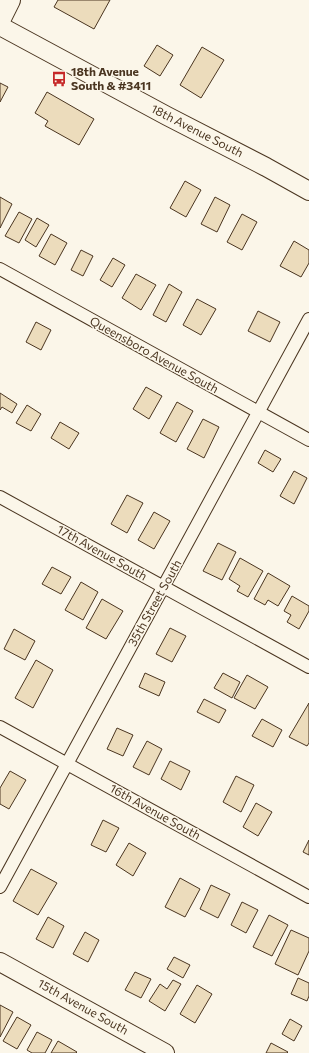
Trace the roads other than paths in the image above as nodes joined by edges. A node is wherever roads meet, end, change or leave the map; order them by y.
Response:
1 (9, 0) edge
2 (0, 18) edge
3 (0, 26) edge
4 (309, 191) edge
5 (0, 269) edge
6 (309, 319) edge
7 (258, 412) junction
8 (309, 440) edge
9 (0, 497) edge
10 (163, 587) junction
11 (309, 667) edge
12 (0, 727) edge
13 (67, 764) junction
14 (0, 887) edge
15 (309, 897) edge
16 (0, 962) edge
17 (165, 1053) edge

1 - 2 highway
3 - 4 street, 18th Avenue South
5 - 7 street, Queensboro Avenue South
6 - 7 street, 35th Street South
7 - 8 street, Queensboro Avenue South
7 - 10 street, 35th Street South
9 - 10 street, 17th Avenue South
10 - 11 street, 17th Avenue South
10 - 13 street, 35th Street South
12 - 13 street, 16th Avenue South
13 - 14 street, 35th Street South
13 - 15 street, 16th Avenue South
16 - 17 street, 15th Avenue South

